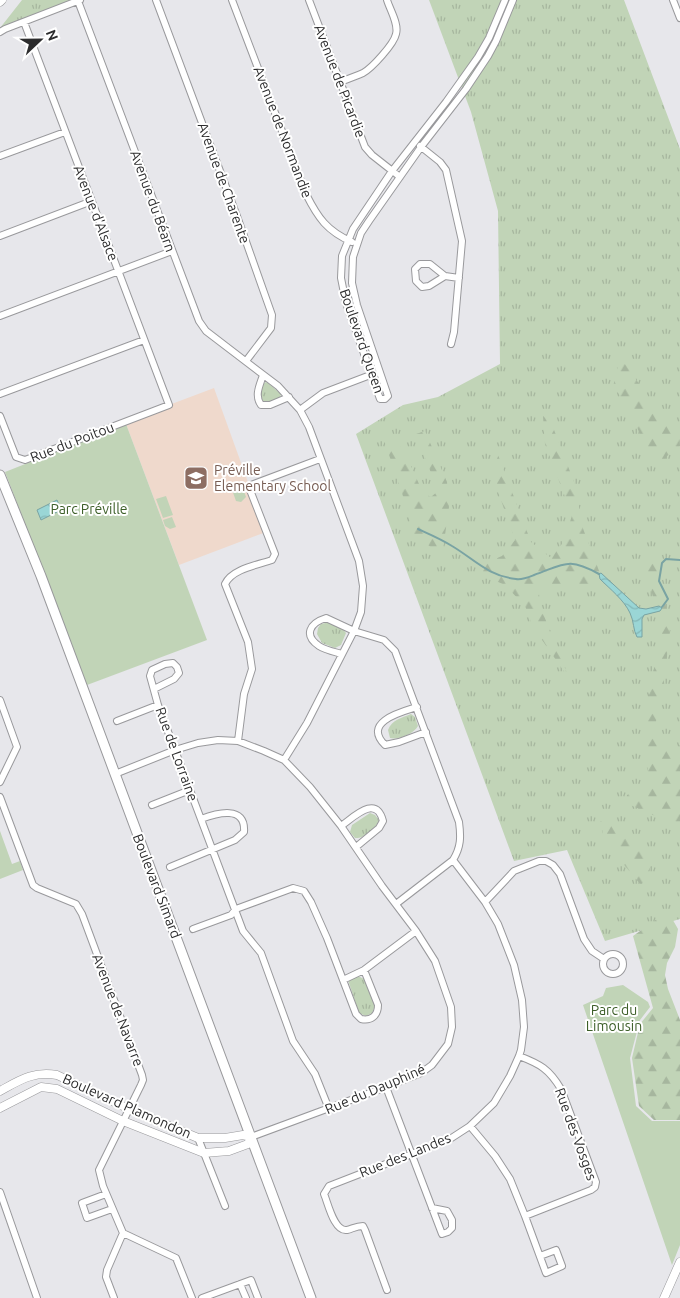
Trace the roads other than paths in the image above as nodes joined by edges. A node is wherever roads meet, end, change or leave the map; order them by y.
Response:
1 (156, 0) edge
2 (232, 0) edge
3 (309, 0) edge
4 (387, 0) edge
5 (504, 0) edge
6 (513, 0) edge
7 (673, 0) edge
8 (79, 1) edge
9 (680, 18) edge
10 (24, 22) junction
11 (0, 32) edge
12 (340, 82) junction
13 (459, 84) junction
14 (466, 89) junction
15 (65, 132) junction
16 (415, 142) junction
17 (421, 147) junction
18 (0, 156) edge
19 (392, 171) junction
20 (400, 177) junction
21 (92, 201) junction
22 (0, 236) edge
23 (348, 240) junction
24 (357, 244) junction
25 (172, 251) junction
26 (118, 272) junction
27 (445, 276) junction
28 (459, 278) junction
29 (0, 316) edge
30 (144, 340) junction
31 (451, 344) dead end
32 (246, 361) junction
33 (379, 372) junction
34 (263, 375) junction
35 (370, 375) junction
36 (0, 394) edge
37 (289, 398) junction
38 (169, 405) joint
39 (300, 410) junction
40 (0, 416) edge
41 (320, 459) junction
42 (0, 475) edge
43 (354, 631) junction
44 (342, 654) junction
45 (154, 689) junction
46 (0, 700) edge
47 (158, 705) junction
48 (417, 707) junction
49 (117, 721) dead end
50 (426, 732) junction
51 (238, 741) junction
52 (174, 750) junction
53 (284, 760) junction
54 (115, 774) junction
55 (0, 782) edge
56 (190, 790) junction
57 (0, 797) edge
58 (152, 805) dead end
59 (201, 819) junction
60 (341, 826) junction
61 (356, 847) junction
62 (213, 849) junction
63 (453, 860) junction
64 (170, 867) dead end
65 (485, 902) junction
66 (396, 904) junction
67 (236, 909) junction
68 (193, 929) dead end
69 (416, 931) junction
70 (604, 959) dead end
71 (364, 970) junction
72 (343, 980) junction
73 (519, 1056) junction
74 (386, 1087) junction
75 (0, 1091) edge
76 (0, 1108) edge
77 (129, 1109) junction
78 (329, 1109) junction
79 (123, 1121) junction
80 (470, 1126) junction
81 (251, 1137) junction
82 (198, 1138) junction
83 (204, 1153) junction
84 (411, 1154) junction
85 (0, 1192) edge
86 (106, 1194) junction
87 (225, 1206) dead end
88 (112, 1208) junction
89 (432, 1208) dead end
90 (525, 1216) junction
91 (123, 1234) junction
92 (540, 1256) dead end
93 (680, 1262) edge
94 (240, 1284) junction
95 (386, 1290) dead end
96 (37, 1298) edge
97 (114, 1298) edge
98 (192, 1298) edge
99 (202, 1298) edge
100 (246, 1298) edge
101 (258, 1298) edge
102 (311, 1298) edge
103 (664, 1298) edge

1 - 32 street, Avenue de Charente
2 - 23 street, Avenue de Normandie
3 - 12 street, Avenue de Picardie
4 - 12 street
5 - 13 street, Boulevard Queen
6 - 14 street, Boulevard Queen
7 - 9 street
8 - 10 street
8 - 25 street, Avenue du Béarn
10 - 11 street
10 - 15 street, Avenue d'Alsace
12 - 19 street, Avenue de Picardie
13 - 14 street
13 - 16 street, Boulevard Queen
14 - 17 street, Boulevard Queen
15 - 18 street
15 - 21 street, Avenue d'Alsace
16 - 17 street
16 - 19 street, Boulevard Queen
17 - 20 street, Boulevard Queen
17 - 28 street
19 - 20 street, Avenue de Picardie
19 - 23 street, Boulevard Queen
20 - 24 street, Boulevard Queen
21 - 22 street
21 - 26 street, Avenue d'Alsace
23 - 24 street, Avenue de Normandie
23 - 35 street, Boulevard Queen
24 - 33 street, Boulevard Queen
25 - 26 street
25 - 32 street, Avenue du Béarn
26 - 29 street
26 - 30 street, Avenue d'Alsace
27 - 27 street
27 - 28 street
28 - 31 street
30 - 36 street
30 - 38 street, Avenue d'Alsace
32 - 34 street, Avenue du Béarn
33 - 35 street
33 - 35 street, Boulevard Queen
34 - 37 street, Avenue du Béarn
34 - 37 street
35 - 39 street
37 - 39 street, Avenue du Béarn
38 - 40 street, Rue du Poitou
39 - 41 street, Avenue du Béarn
41 - 43 street, Avenue du Béarn
41 - 51 street
42 - 54 main road, Boulevard Simard
43 - 44 street, Avenue du Béarn
43 - 44 street
43 - 48 street
44 - 53 street, Avenue du Béarn
45 - 45 street, Rue de Lorraine
45 - 47 street, Rue de Lorraine
46 - 55 street
47 - 49 street
47 - 52 street, Rue de Lorraine
48 - 50 street
48 - 50 street
50 - 63 street
51 - 52 street, Rue du Dauphiné
51 - 53 street, Rue du Dauphiné
52 - 54 street, Rue du Dauphiné
52 - 56 street, Rue de Lorraine
53 - 60 street, Rue du Dauphiné
54 - 81 main road, Boulevard Simard
56 - 58 street
56 - 59 street, Rue de Lorraine
57 - 77 street, Avenue de Navarre
59 - 62 street, Rue de Lorraine
59 - 62 street, Rue de Lorraine
60 - 61 street, Rue du Dauphiné
60 - 61 street
61 - 66 street, Rue du Dauphiné
62 - 64 street
62 - 67 street, Rue de Lorraine
63 - 65 street, Rue des Landes
63 - 66 street
65 - 70 street
65 - 73 street, Rue des Landes
66 - 69 street, Rue du Dauphiné
67 - 68 street
67 - 72 street
67 - 78 street, Rue de Lorraine
69 - 71 street
69 - 74 street, Rue du Dauphiné
71 - 72 street
71 - 72 street
73 - 80 street, Rue des Landes
73 - 90 street, Rue des Vosges
74 - 78 street, Rue du Dauphiné
74 - 84 street
75 - 77 street, Boulevard Plamondon
76 - 79 street, Boulevard Plamondon
77 - 79 street, Avenue de Navarre
77 - 82 street, Boulevard Plamondon
78 - 81 street, Rue du Dauphiné
79 - 83 street, Boulevard Plamondon
79 - 86 street, Avenue de Navarre
80 - 84 street, Rue des Landes
80 - 90 street
81 - 82 street, Boulevard Plamondon
81 - 83 street, Boulevard Plamondon
81 - 102 main road, Boulevard Simard
82 - 83 street
83 - 87 street
84 - 89 street
84 - 95 street, Rue des Landes
85 - 96 street
86 - 88 street, Avenue de Navarre
86 - 88 street
88 - 91 street, Avenue de Navarre
90 - 92 street
91 - 97 street
91 - 98 street
93 - 103 street
94 - 99 street
94 - 100 street
94 - 101 street

